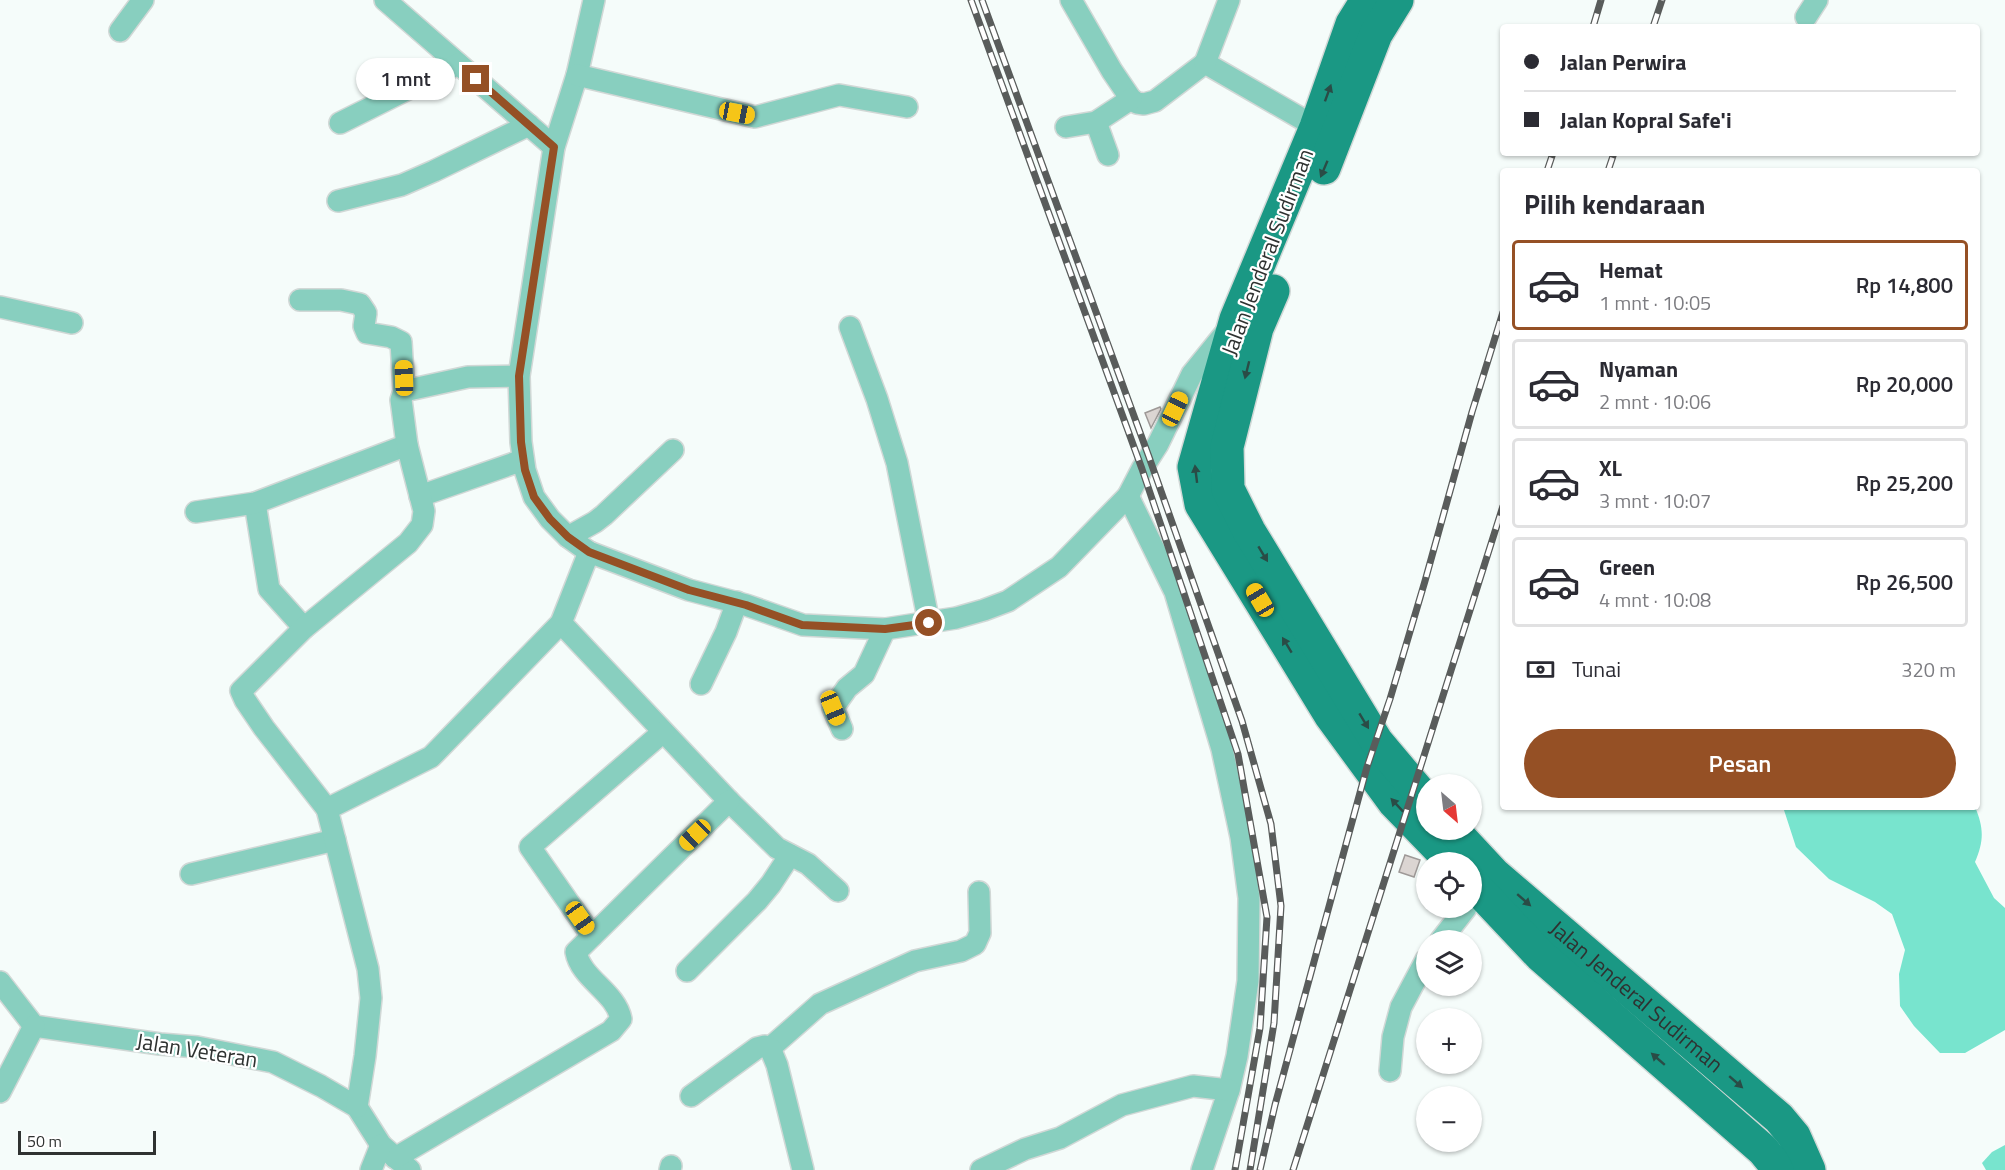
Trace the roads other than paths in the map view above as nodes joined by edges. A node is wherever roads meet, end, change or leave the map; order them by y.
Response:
1 (142, 0) edge
2 (385, 0) edge
3 (594, 0) edge
4 (1071, 0) edge
5 (1229, 0) edge
6 (1367, 0) edge
7 (1397, 0) edge
8 (120, 31) dead end
9 (1205, 63) junction
10 (458, 64) junction
11 (577, 75) junction
12 (1131, 99) junction
13 (907, 107) dead end
14 (1096, 122) junction
15 (340, 123) dead end
16 (529, 125) junction
17 (1066, 126) dead end
18 (1316, 127) junction
19 (554, 147) junction
20 (1108, 155) dead end
21 (338, 201) dead end
22 (300, 300) dead end
23 (0, 307) edge
24 (72, 323) dead end
25 (1247, 324) junction
26 (850, 327) dead end
27 (519, 376) junction
28 (404, 391) junction
29 (407, 445) junction
30 (673, 450) dead end
31 (523, 460) junction
32 (420, 496) junction
33 (1128, 496) junction
34 (255, 503) junction
35 (196, 512) dead end
36 (568, 537) junction
37 (589, 552) junction
38 (737, 602) junction
39 (561, 623) junction
40 (929, 623) junction
41 (304, 628) junction
42 (885, 629) junction
43 (701, 684) dead end
44 (842, 729) dead end
45 (663, 732) junction
46 (1416, 788) edge
47 (729, 801) junction
48 (327, 809) junction
49 (335, 840) junction
50 (1442, 852) edge
51 (790, 855) junction
52 (191, 874) dead end
53 (838, 891) dead end
54 (979, 892) dead end
55 (1482, 895) edge
56 (1482, 897) edge
57 (592, 936) junction
58 (687, 971) dead end
59 (1416, 979) edge
60 (0, 982) edge
61 (34, 1026) junction
62 (770, 1048) junction
63 (1390, 1071) dead end
64 (1229, 1090) junction
65 (0, 1092) edge
66 (691, 1096) dead end
67 (357, 1107) junction
68 (395, 1158) edge
69 (371, 1170) edge
70 (803, 1170) edge
71 (981, 1170) edge
72 (1202, 1170) edge
73 (1777, 1170) edge
74 (1809, 1170) edge

1 - 8 street
2 - 10 street
3 - 11 street
4 - 12 street
5 - 9 street
18 -> 6 highway, Jalan Jenderal Sudirman
7 -> 25 highway, Jalan Jenderal Sudirman
9 - 12 street
9 - 18 street
10 - 15 street
10 - 16 street
11 - 13 street
11 - 19 street
12 - 14 street
14 - 17 street
14 - 20 street
16 - 19 street
16 - 21 street
18 - 25 highway, Jalan Jenderal Sudirman
19 - 27 street
22 - 28 street
23 - 24 street
25 - 33 street
25 -> 46 highway, Jalan Jenderal Sudirman
50 -> 25 highway, Jalan Jenderal Sudirman
26 - 40 street
27 - 28 street
27 - 31 street
28 - 29 street
29 - 32 street
29 - 34 street
30 - 36 street
31 - 32 street
31 - 36 street
32 - 41 street
33 - 40 street
33 - 64 street
34 - 35 street
34 - 41 street
36 - 37 street
37 - 38 street
37 - 39 street
38 - 42 street
38 - 43 street
39 - 45 street
39 - 48 street
40 - 42 street
41 - 48 street
42 - 44 street
45 - 47 street
45 - 57 street
47 - 51 street
47 - 57 street
48 - 49 street
49 - 52 street
49 - 67 street
51 - 53 street
51 - 58 street
54 - 62 street
55 -> 74 highway, Jalan Jenderal Sudirman
73 -> 56 highway, Jalan Jenderal Sudirman
57 - 68 street
59 - 63 street
60 - 61 street
61 - 65 street
61 - 67 street, Jalan Veteran
62 - 66 street
62 - 70 street
64 - 71 street
64 - 72 street
67 - 68 street, Jalan Veteran
68 - 69 street

